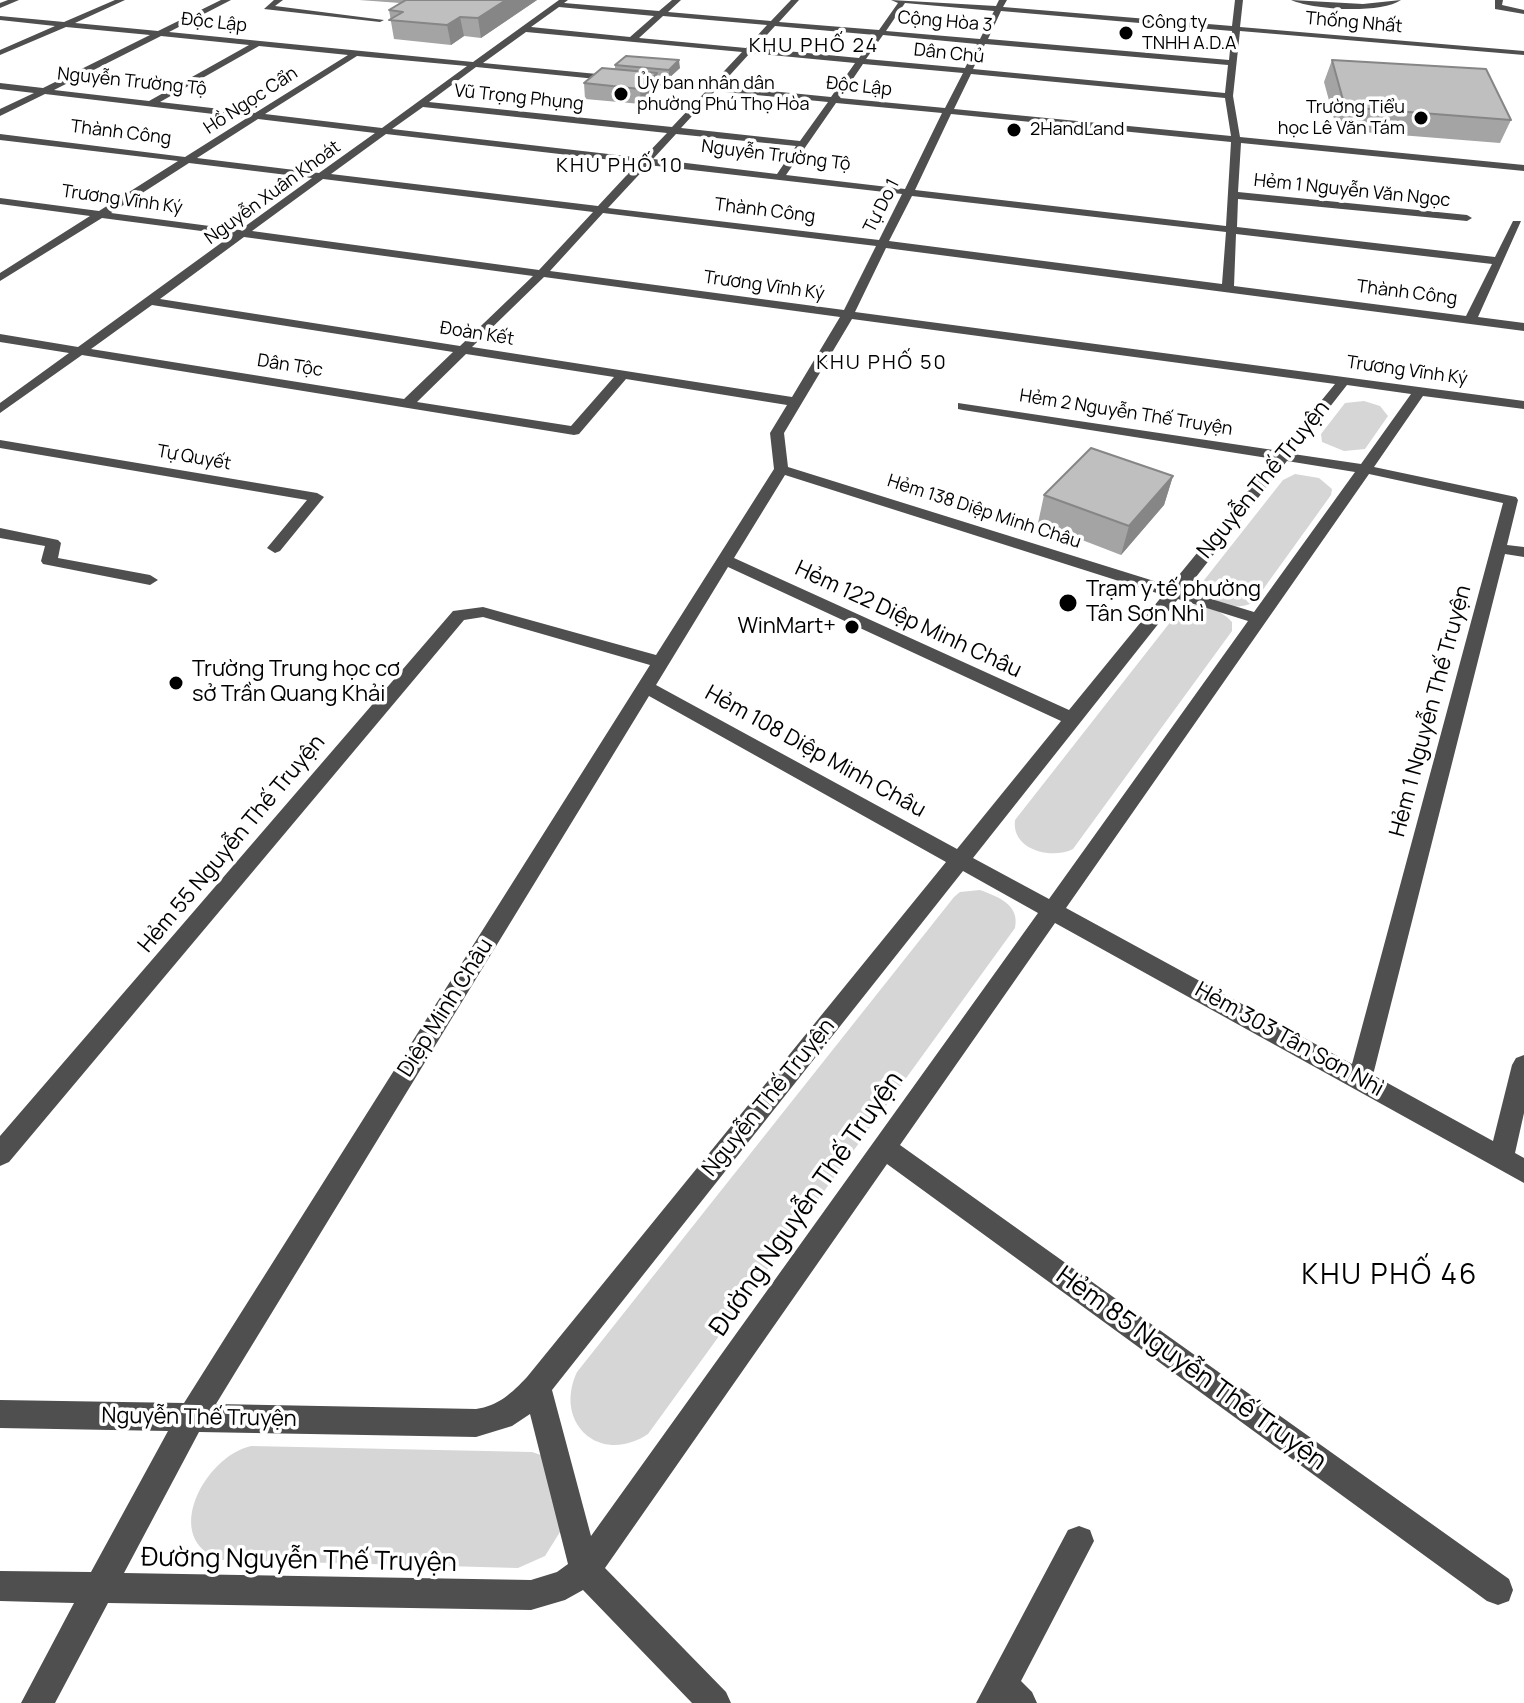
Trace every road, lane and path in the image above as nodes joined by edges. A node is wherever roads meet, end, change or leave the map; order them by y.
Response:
1 (15, 0) edge
2 (121, 0) edge
3 (227, 0) edge
4 (279, 0) edge
5 (677, 0) edge
6 (795, 0) edge
7 (895, 0) edge
8 (1239, 0) edge
9 (1295, 0) edge
10 (1397, 0) edge
11 (1499, 0) edge
12 (903, 1) edge
13 (561, 2) edge
14 (1001, 4) edge
15 (0, 6) edge
16 (1524, 12) edge
17 (661, 14) junction
18 (0, 18) edge
19 (380, 20) dead end
20 (64, 24) junction
21 (773, 24) junction
22 (523, 29) junction
23 (1238, 29) junction
24 (880, 33) junction
25 (158, 34) junction
26 (631, 40) junction
27 (1366, 40) junction
28 (984, 41) junction
29 (258, 43) junction
30 (1368, 50) dead end
31 (748, 51) junction
32 (0, 53) edge
33 (356, 53) junction
34 (1524, 53) edge
35 (860, 61) junction
36 (1233, 63) junction
37 (475, 65) junction
38 (967, 72) junction
39 (0, 86) edge
40 (713, 89) junction
41 (45, 91) junction
42 (1229, 96) junction
43 (833, 100) junction
44 (151, 103) junction
45 (422, 104) junction
46 (949, 112) junction
47 (0, 113) edge
48 (259, 115) junction
49 (543, 116) junction
50 (532, 125) dead end
51 (387, 130) junction
52 (676, 130) junction
53 (522, 135) dead end
54 (0, 137) edge
55 (1236, 140) junction
56 (511, 144) junction
57 (803, 144) junction
58 (190, 159) junction
59 (649, 159) junction
60 (1524, 168) edge
61 (325, 175) junction
62 (781, 175) junction
63 (910, 190) junction
64 (1233, 195) junction
65 (0, 201) edge
66 (602, 210) junction
67 (101, 215) junction
68 (1467, 218) dead end
69 (1517, 223) dead end
70 (1231, 229) junction
71 (245, 234) junction
72 (883, 244) junction
73 (1499, 261) junction
74 (541, 274) junction
75 (0, 278) edge
76 (1228, 288) junction
77 (152, 301) junction
78 (847, 316) junction
79 (1471, 319) junction
80 (1524, 327) edge
81 (0, 338) edge
82 (463, 350) junction
83 (82, 351) junction
84 (623, 375) junction
85 (1344, 381) junction
86 (1420, 391) junction
87 (796, 402) junction
88 (407, 404) junction
89 (1524, 405) edge
90 (963, 406) dead end
91 (0, 409) edge
92 (0, 444) edge
93 (1283, 456) junction
94 (781, 469) junction
95 (1365, 469) junction
96 (0, 533) edge
97 (275, 548) dead end
98 (1498, 548) junction
99 (1524, 552) edge
100 (725, 560) junction
101 (150, 580) dead end
102 (1174, 593) junction
103 (1258, 619) junction
104 (661, 662) junction
105 (646, 687) junction
106 (1072, 719) junction
107 (961, 859) junction
108 (1054, 909) junction
109 (1524, 1065) edge
110 (1360, 1079) junction
111 (884, 1148) junction
112 (0, 1154) edge
113 (1501, 1158) junction
114 (1524, 1171) edge
115 (537, 1387) junction
116 (0, 1414) edge
117 (191, 1418) junction
118 (1079, 1541) dead end
119 (585, 1570) junction
120 (0, 1586) edge
121 (98, 1588) junction
122 (1498, 1590) dead end
123 (1005, 1697) edge
124 (37, 1703) edge
125 (715, 1703) edge

1 - 15 street
2 - 20 street
3 - 25 street
4 - 19 street
5 - 17 street
6 - 21 street
7 - 12 street, Thống Nhất
8 - 23 street
9 - 10 street
11 - 16 street
12 - 14 street, Thống Nhất
12 - 24 street
13 - 17 street, Cộng Hòa 3
13 - 22 street, Nguyễn Xuân Khoát
14 - 23 street, Thống Nhất
14 - 28 street, Tự Do 1
17 - 21 street, Cộng Hòa 3
17 - 26 street
18 - 20 street, Độc Lập
20 - 25 street, Độc Lập
20 - 32 street
21 - 24 street, Cộng Hòa 3
21 - 31 street
22 - 26 street, Dân Chủ
22 - 37 street, Nguyễn Xuân Khoát
23 - 27 street, Thống Nhất
23 - 36 street
24 - 28 street, Cộng Hòa 3
24 - 35 street
25 - 29 street, Độc Lập
25 - 41 street
26 - 31 street, Dân Chủ
27 - 30 street
27 - 34 street, Thống Nhất
28 - 36 street, Cộng Hòa 3
28 - 38 street, Tự Do 1
29 - 33 street, Độc Lập
29 - 44 street
31 - 35 street, Dân Chủ
31 - 40 street
33 - 37 street, Độc Lập
33 - 48 street, Hồ Ngọc Cẩn
35 - 38 street, Dân Chủ
35 - 43 street
36 - 42 street
37 - 40 street, Độc Lập
37 - 45 street, Nguyễn Xuân Khoát
38 - 42 street, Dân Chủ
38 - 46 street, Tự Do 1
39 - 41 street, Nguyễn Trường Tộ
40 - 43 street, Độc Lập
40 - 52 street
41 - 44 street, Nguyễn Trường Tộ
41 - 47 street
42 - 55 street
43 - 46 street, Độc Lập
43 - 57 street
44 - 48 street, Nguyễn Trường Tộ
45 - 49 street, Vũ Trọng Phụng
45 - 51 street, Nguyễn Xuân Khoát
46 - 55 street, Độc Lập
46 - 63 street, Tự Do 1
48 - 51 street, Nguyễn Trường Tộ
48 - 58 street, Hồ Ngọc Cẩn
49 - 50 street
49 - 52 street, Vũ Trọng Phụng
51 - 56 street, Nguyễn Trường Tộ
51 - 61 street, Nguyễn Xuân Khoát
52 - 57 street, Vũ Trọng Phụng
52 - 59 street
53 - 56 street
54 - 58 street, Thành Công
55 - 60 street, Độc Lập
55 - 64 street
56 - 59 street, Nguyễn Trường Tộ
57 - 62 street
58 - 61 street, Thành Công
58 - 67 street, Hồ Ngọc Cẩn
59 - 62 street, Nguyễn Trường Tộ
59 - 66 street
61 - 66 street, Thành Công
61 - 71 street, Nguyễn Xuân Khoát
62 - 63 street, Nguyễn Trường Tộ
63 - 70 street, Nguyễn Trường Tộ
63 - 72 street, Tự Do 1
64 - 68 street, Hẻm 1 Nguyễn Văn Ngọc
64 - 70 street
65 - 67 street, Trương Vĩnh Ký
66 - 72 street, Thành Công
66 - 74 street
67 - 71 street, Trương Vĩnh Ký
67 - 75 street, Hồ Ngọc Cẩn
69 - 73 street
70 - 73 street, Nguyễn Trường Tộ
70 - 76 street
71 - 74 street, Trương Vĩnh Ký
71 - 77 street, Nguyễn Xuân Khoát
72 - 76 street, Thành Công
72 - 78 street, Tự Do 1
73 - 79 street
74 - 78 street, Trương Vĩnh Ký
74 - 82 street
76 - 79 street, Thành Công
77 - 82 street, Đoàn Kết
77 - 83 street, Nguyễn Xuân Khoát
78 - 85 street, Trương Vĩnh Ký
78 - 87 street
79 - 80 street, Thành Công
81 - 83 street, Dân Tộc
82 - 84 street, Đoàn Kết
82 - 88 street
83 - 88 street, Dân Tộc
83 - 91 street, Nguyễn Xuân Khoát
84 - 87 street, Đoàn Kết
84 - 88 street, Dân Tộc
85 - 86 street, Trương Vĩnh Ký
85 - 93 street, Nguyễn Thế Truyện
86 - 89 street, Trương Vĩnh Ký
86 - 95 street, Đường Nguyễn Thế Truyện
87 - 94 street
90 - 93 street, Hẻm 2 Nguyễn Thế Truyện
92 - 97 street, Tự Quyết
93 - 95 street, Hẻm 2 Nguyễn Thế Truyện
93 - 102 street, Nguyễn Thế Truyện
94 - 100 street, Diệp Minh Châu
94 - 102 street, Hẻm 138 Diệp Minh Châu
95 - 98 street, Hẻm 1 Nguyễn Thế Truyện
95 - 103 street, Đường Nguyễn Thế Truyện
96 - 101 street
98 - 99 street
98 - 110 street, Hẻm 1 Nguyễn Thế Truyện
100 - 104 street, Diệp Minh Châu
100 - 106 street, Hẻm 122 Diệp Minh Châu
102 - 103 street, Hẻm 138 Diệp Minh Châu
102 - 106 street, Nguyễn Thế Truyện
103 - 108 street, Đường Nguyễn Thế Truyện
104 - 105 street, Diệp Minh Châu
104 - 112 street, Hẻm 55 Nguyễn Thế Truyện
105 - 107 street, Hẻm 108 Diệp Minh Châu
105 - 117 street, Diệp Minh Châu
106 - 107 street, Nguyễn Thế Truyện
107 - 108 street, Hẻm 108 Diệp Minh Châu
107 - 115 street, Nguyễn Thế Truyện
108 - 110 street, Hẻm 303 Tân Sơn Nhì
108 - 111 street, Đường Nguyễn Thế Truyện
109 - 113 street
110 - 113 street, Hẻm 303 Tân Sơn Nhì
111 - 119 street, Đường Nguyễn Thế Truyện
111 - 122 street, Hẻm 85 Nguyễn Thế Truyện
113 - 114 street, Hẻm 303 Tân Sơn Nhì
115 - 117 street, Nguyễn Thế Truyện
115 - 119 street
116 - 117 street, Nguyễn Thế Truyện
117 - 121 street, Diệp Minh Châu
118 - 123 street
119 - 121 street, Đường Nguyễn Thế Truyện
119 - 125 street
120 - 121 street, Đường Nguyễn Thế Truyện
121 - 124 street, Diệp Minh Châu

